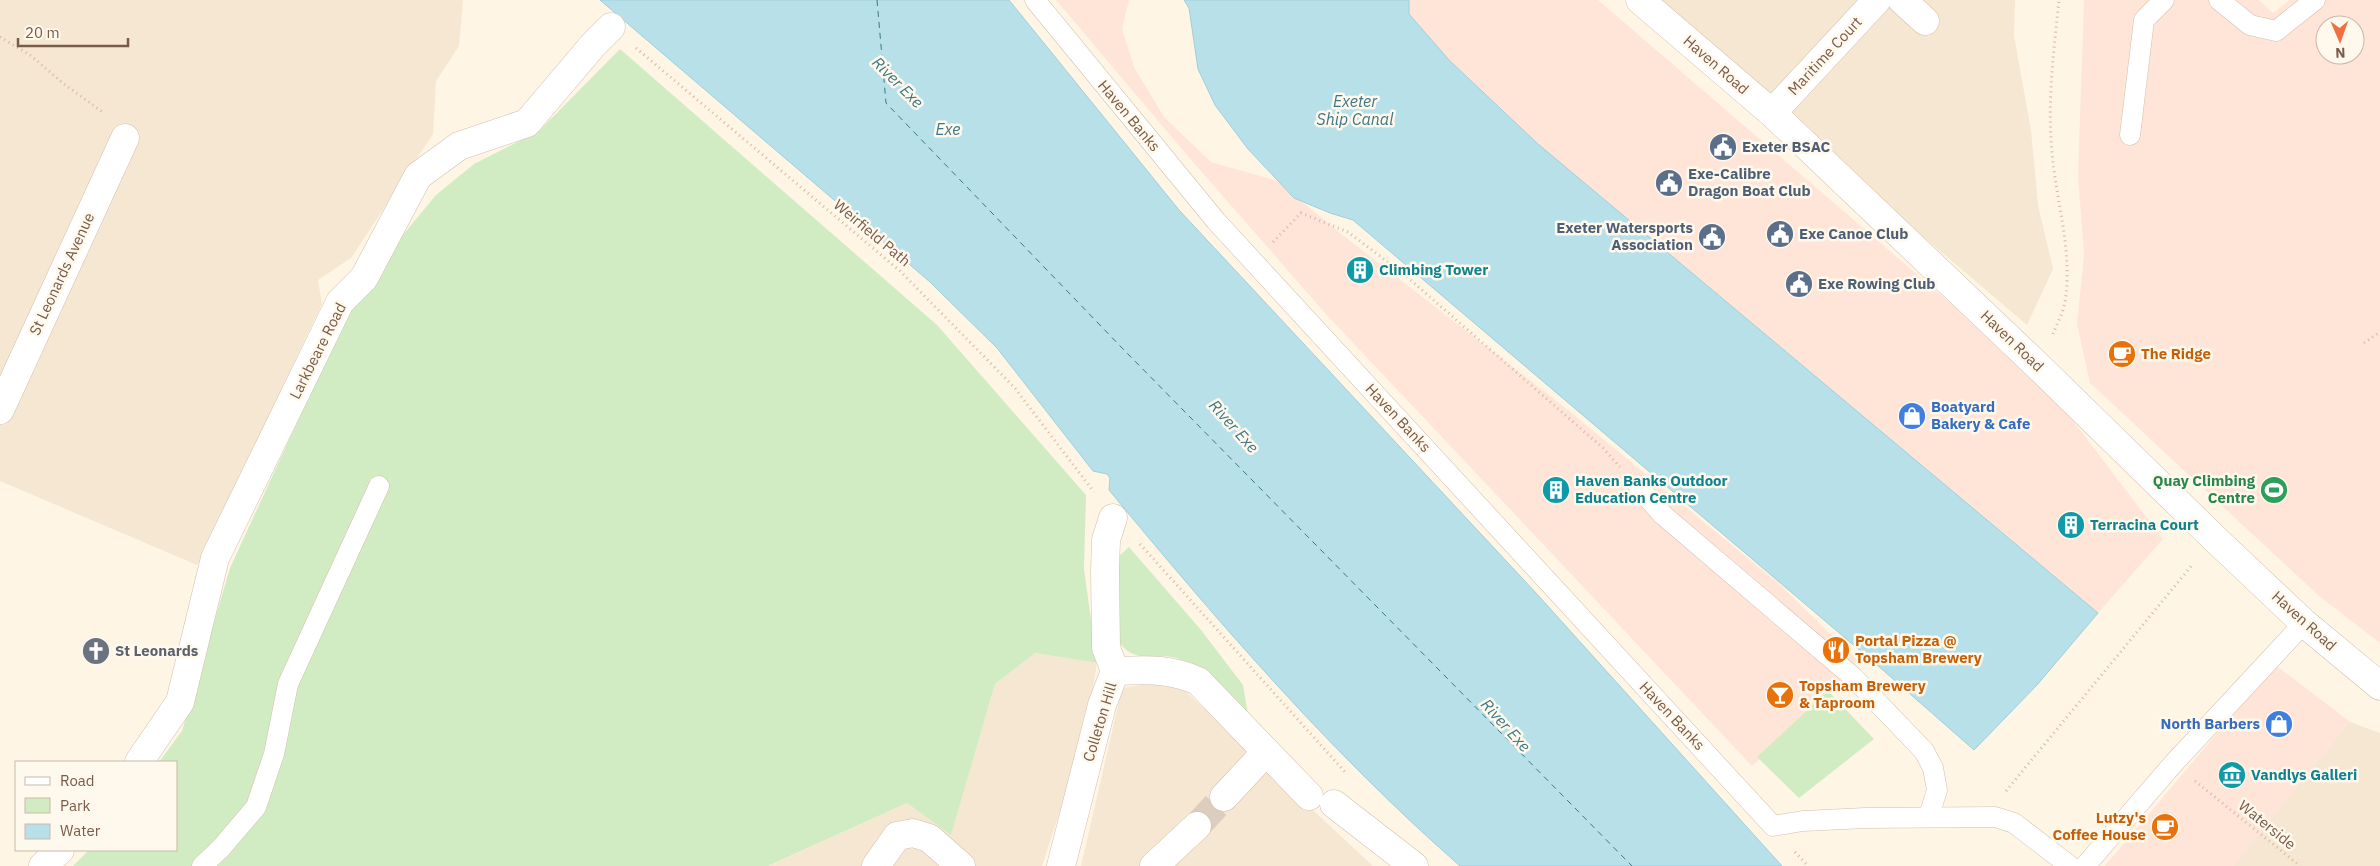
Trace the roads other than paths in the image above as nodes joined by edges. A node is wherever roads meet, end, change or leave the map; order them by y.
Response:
1 (1035, 0) edge
2 (1640, 0) edge
3 (1878, 0) edge
4 (1902, 0) edge
5 (2164, 0) edge
6 (2219, 0) edge
7 (2315, 0) edge
8 (1925, 21) dead end
9 (602, 36) road end
10 (1772, 113) junction
11 (2130, 135) dead end
12 (125, 138) dead end
13 (0, 410) edge
14 (379, 486) dead end
15 (1639, 488) road end
16 (1114, 518) road end
17 (2304, 622) junction
18 (1115, 671) junction
19 (2380, 686) edge
20 (1266, 752) junction
21 (140, 761) edge
22 (1224, 797) tunnel mouth
23 (1929, 816) junction
24 (1197, 826) tunnel mouth
25 (59, 851) edge
26 (43, 866) edge
27 (202, 866) edge
28 (876, 866) edge
29 (961, 866) edge
30 (1061, 866) edge
31 (1154, 866) edge
32 (1414, 866) edge
33 (2070, 866) edge
34 (2085, 866) edge

1 - 23 lane, Haven Banks
2 - 10 street, Haven Road
3 - 10 street, Maritime Court
4 - 8 street
5 - 11 lane
6 - 7 lane
9 - 21 street, Larkbeare Road
10 - 17 street, Haven Road
12 - 13 street, St Leonards Avenue
14 - 27 lane
15 - 23 lane
16 - 18 street, Colleton Hill
17 - 19 street, Haven Road
17 - 34 lane
18 - 20 street
18 - 30 street, Colleton Hill
20 - 22 street
20 - 32 street
23 - 33 lane
24 - 31 street
25 - 26 street
28 - 29 street

